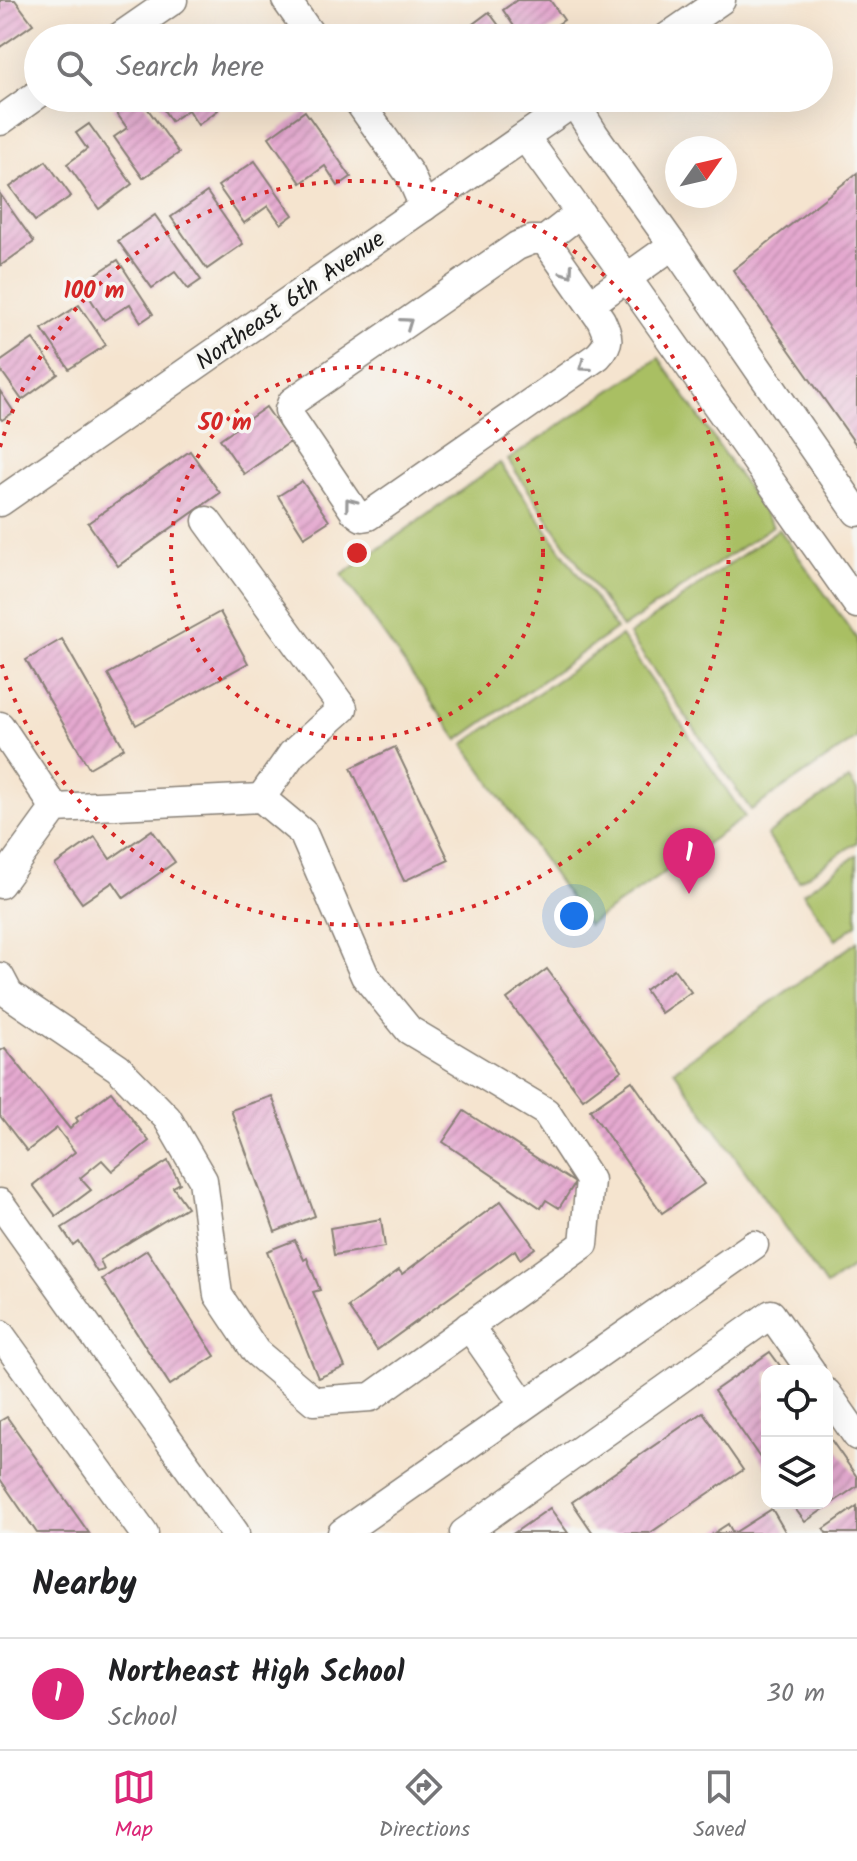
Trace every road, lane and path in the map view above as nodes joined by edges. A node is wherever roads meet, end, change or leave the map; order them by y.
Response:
1 (173, 0) edge
2 (286, 0) edge
3 (721, 0) edge
4 (138, 24) edge
5 (303, 24) edge
6 (686, 24) edge
7 (24, 104) edge
8 (366, 112) edge
9 (560, 112) edge
10 (583, 112) edge
11 (0, 121) edge
12 (525, 137) junction
13 (424, 207) junction
14 (580, 213) junction
15 (545, 240) junction
16 (673, 245) junction
17 (627, 278) junction
18 (590, 304) junction
19 (0, 502) edge
20 (857, 512) edge
21 (207, 521) dead end
22 (857, 604) edge
23 (0, 726) edge
24 (261, 798) junction
25 (55, 808) junction
26 (0, 884) edge
27 (0, 977) edge
28 (0, 1203) edge
29 (754, 1245) dead end
30 (469, 1326) junction
31 (0, 1334) edge
32 (807, 1365) edge
33 (833, 1402) edge
34 (524, 1405) junction
35 (857, 1436) edge
36 (144, 1533) edge
37 (235, 1533) edge
38 (342, 1533) edge
39 (464, 1533) edge

1 - 4 street
2 - 5 street
3 - 6 street
7 - 11 street
8 - 13 street
9 - 12 street, Northeast 6th Avenue
10 - 16 street
12 - 13 street, Northeast 6th Avenue
12 - 14 street
13 - 19 street, Northeast 6th Avenue
14 - 15 street
14 - 17 street
15 -> 18 street
18 -> 15 street
16 - 17 street
16 - 20 street
17 - 18 street
17 - 22 street
21 - 24 street
23 - 25 street
24 - 25 street
24 - 30 street
25 - 26 street
27 - 30 street
28 - 37 street
29 - 34 street
30 - 34 street
31 - 36 street
32 - 39 street
33 - 35 street
34 - 38 street

